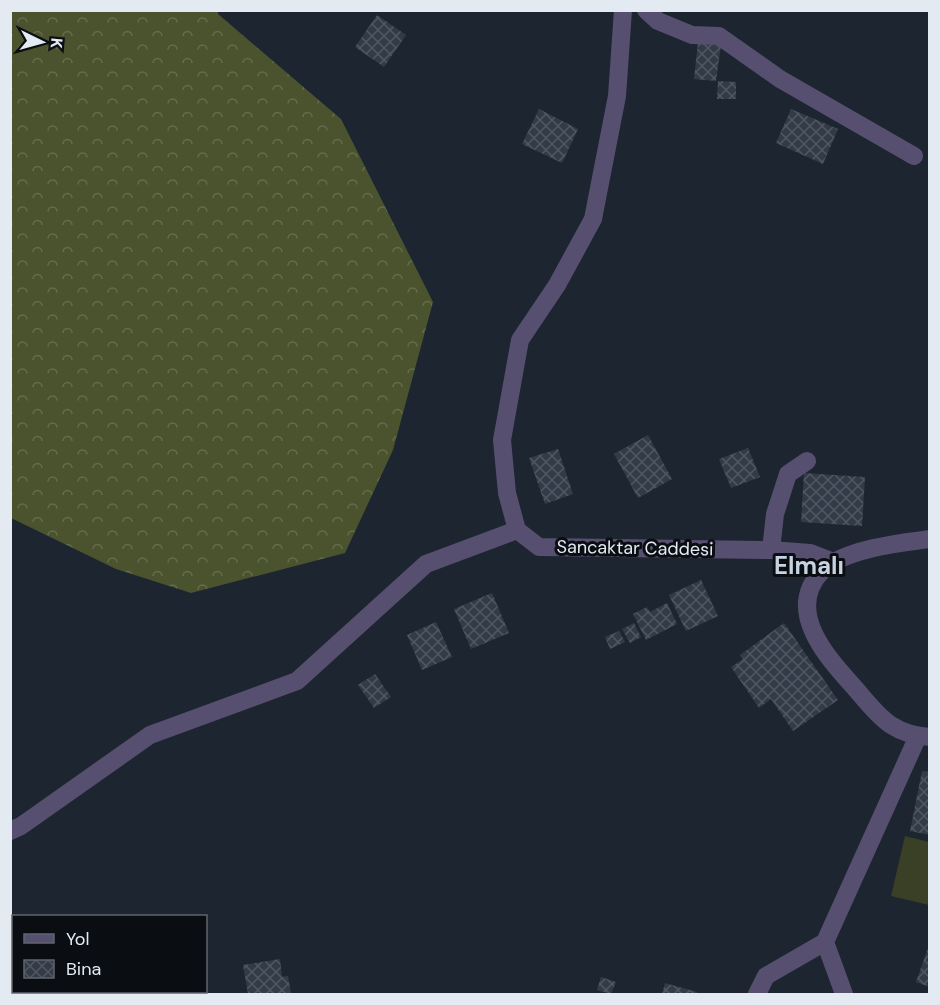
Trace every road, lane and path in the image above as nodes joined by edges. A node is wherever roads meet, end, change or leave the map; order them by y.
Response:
1 (622, 10) edge
2 (646, 10) edge
3 (914, 156) dead end
4 (807, 461) dead end
5 (517, 530) junction
6 (930, 539) edge
7 (771, 549) junction
8 (833, 562) junction
9 (924, 737) edge
10 (10, 831) edge
11 (825, 942) junction
12 (757, 994) edge
13 (844, 994) edge

1 - 5 street
2 - 3 street
4 - 7 street
5 - 7 street, Sancaktar Caddesi
5 - 10 street
6 - 8 street
7 - 8 street, Sancaktar Caddesi
8 - 9 street
9 - 11 street
11 - 12 street
11 - 13 street

